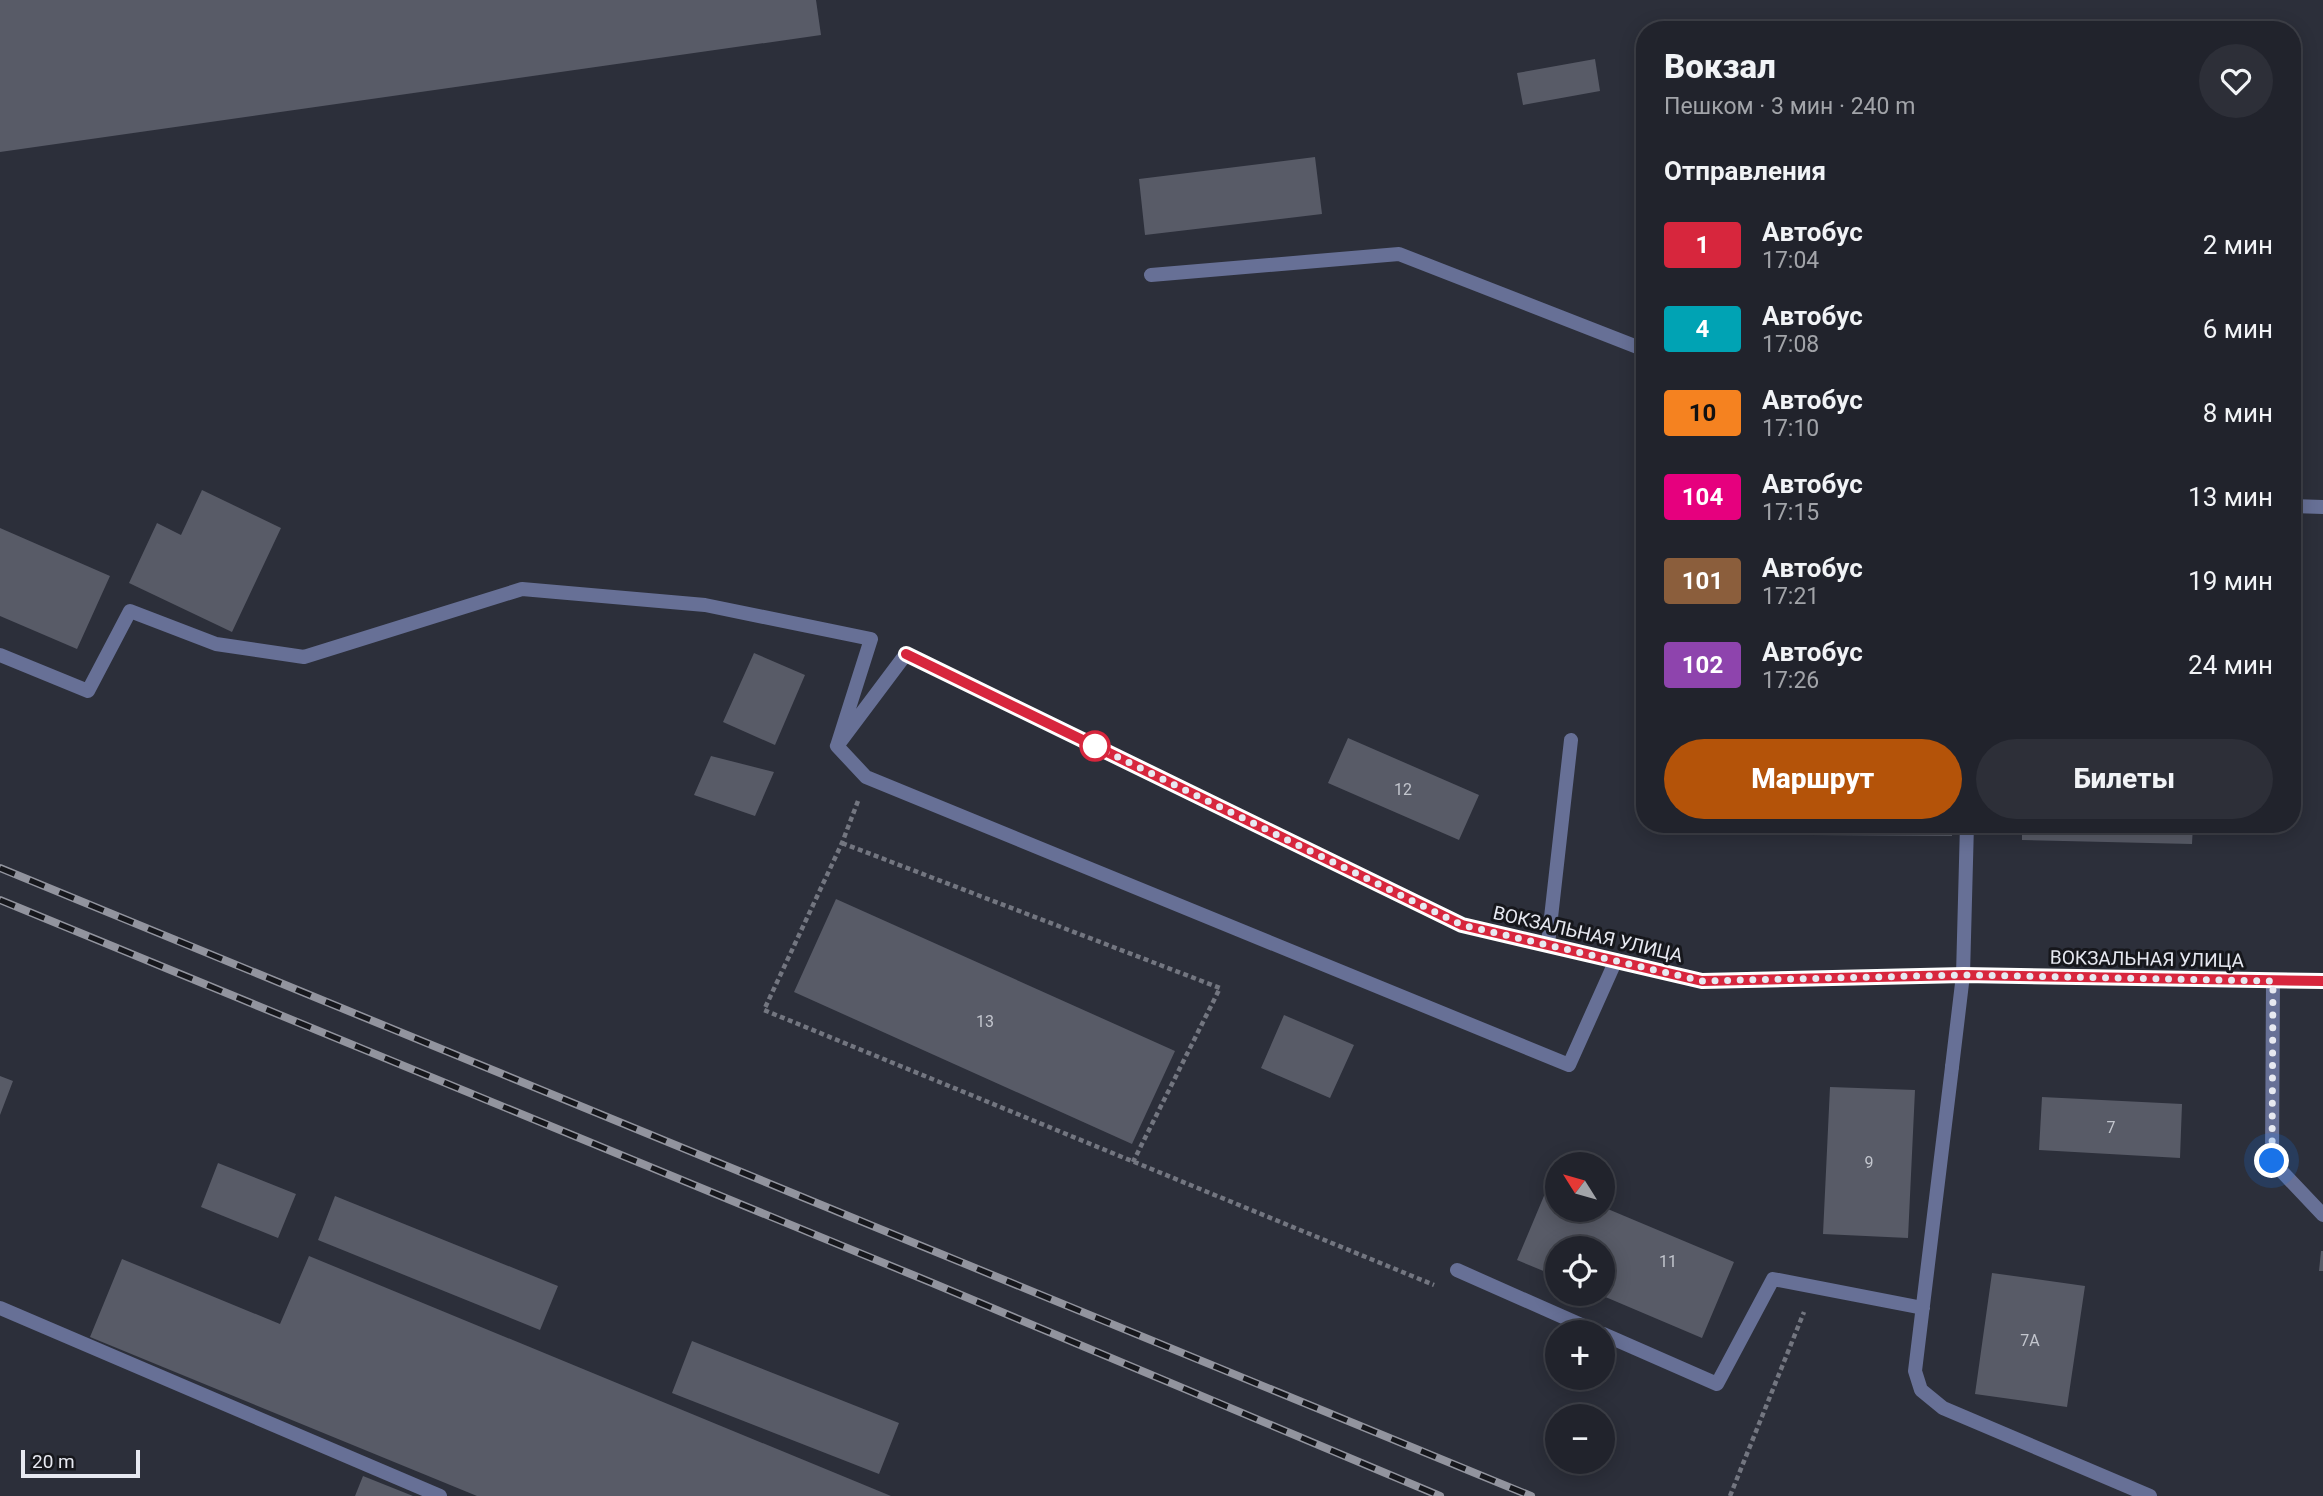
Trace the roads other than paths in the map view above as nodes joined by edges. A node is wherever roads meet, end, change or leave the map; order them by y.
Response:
1 (1151, 275) dead end
2 (1636, 346) edge
3 (2301, 506) edge
4 (2323, 507) edge
5 (0, 655) edge
6 (1572, 740) dead end
7 (837, 747) junction
8 (1967, 833) edge
9 (1548, 944) junction
10 (1616, 960) junction
11 (1964, 975) junction
12 (2273, 981) junction
13 (2323, 981) edge
14 (2323, 1215) edge
15 (1457, 1270) road end
16 (0, 1308) edge
17 (1923, 1308) junction
18 (1570, 1320) edge
19 (1615, 1339) edge
20 (440, 1496) edge
21 (2150, 1496) edge

1 - 2 street
3 - 4 street
5 - 7 street
6 - 9 street
7 - 9 street, ВОКЗАЛЬНАЯ УЛИЦА
7 - 10 street
8 - 11 street
9 - 10 street, ВОКЗАЛЬНАЯ УЛИЦА
10 - 11 street, ВОКЗАЛЬНАЯ УЛИЦА
11 - 12 street, ВОКЗАЛЬНАЯ УЛИЦА
11 - 17 street
12 - 13 street, ВОКЗАЛЬНАЯ УЛИЦА
12 - 14 street
15 - 18 street
16 - 20 street
17 - 19 street
17 - 21 street

